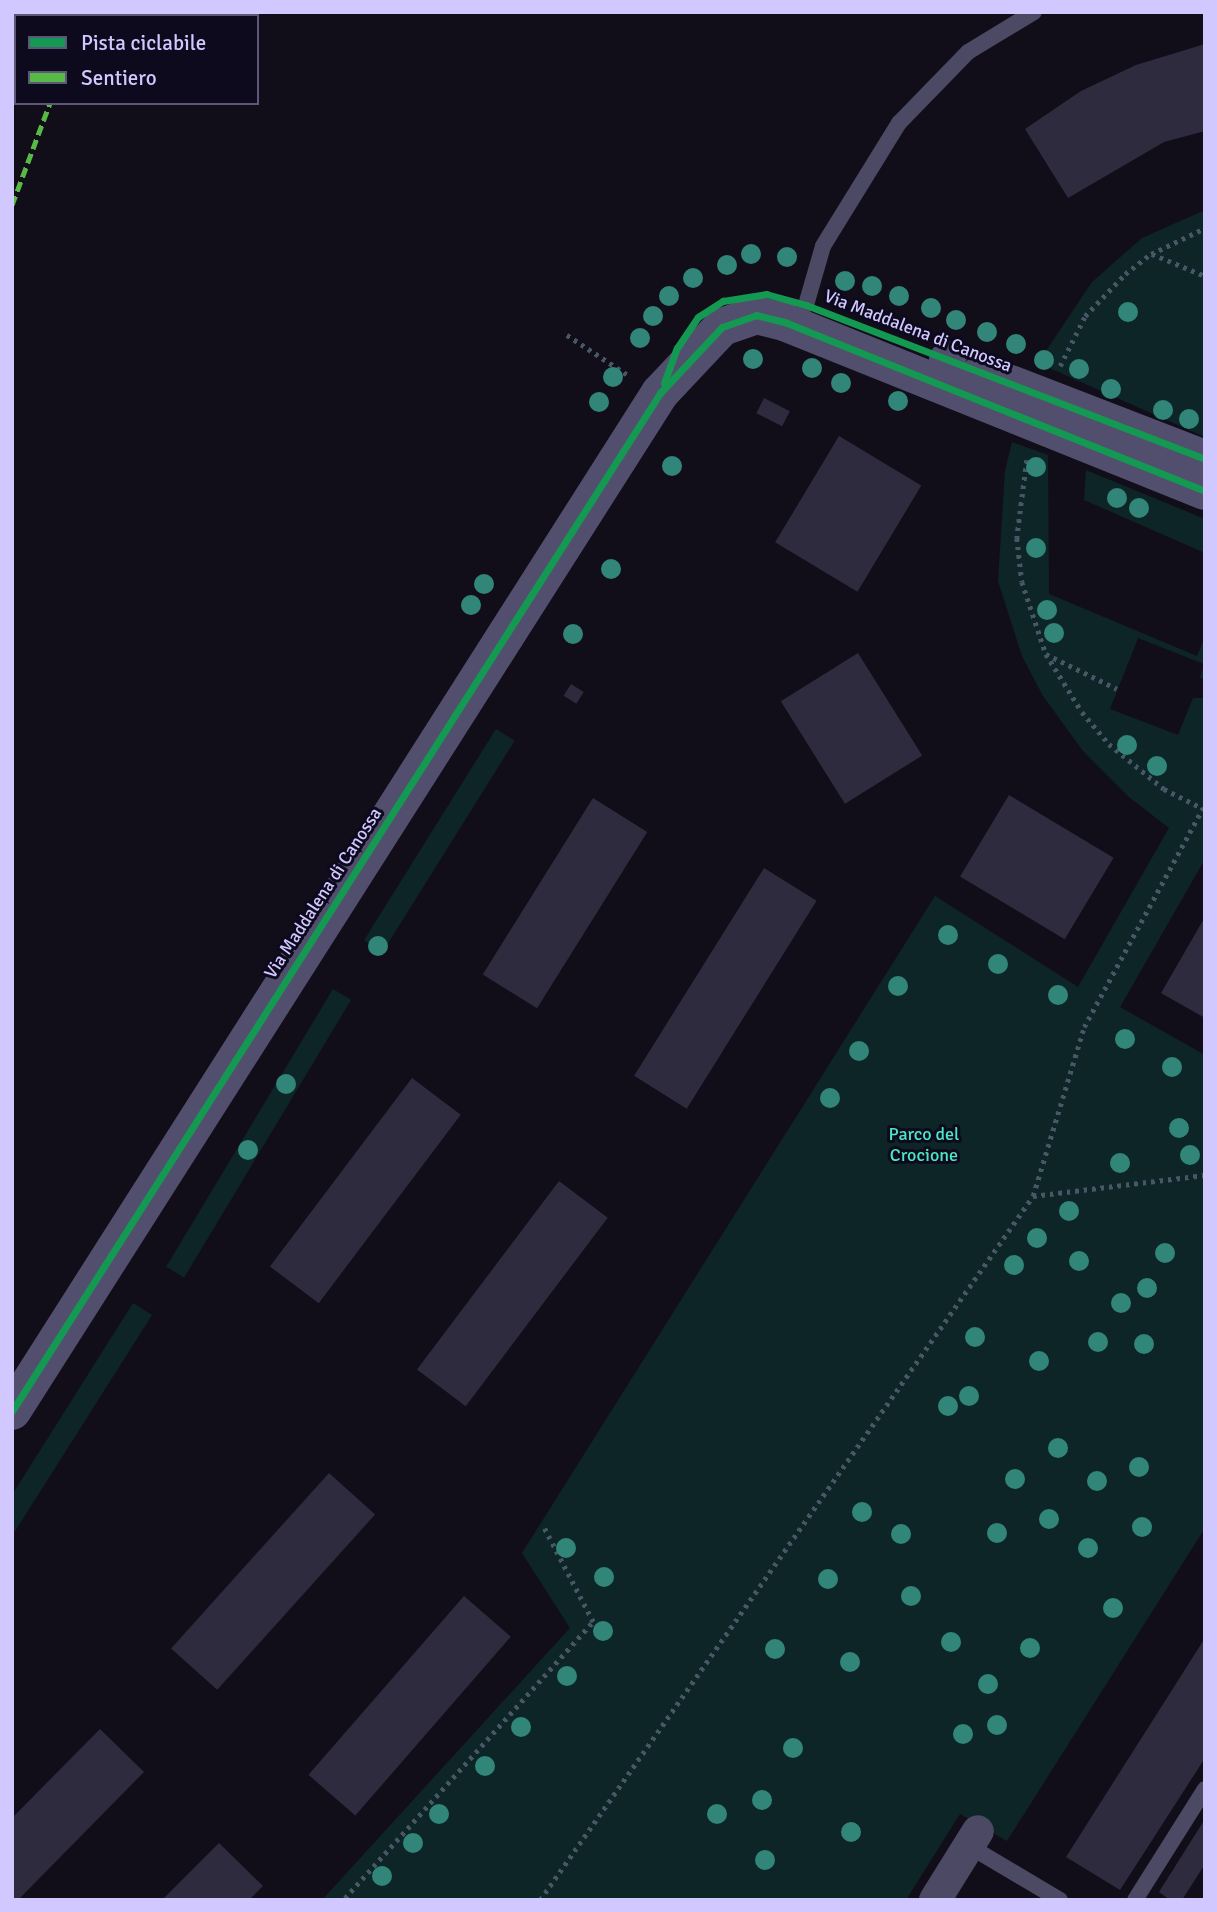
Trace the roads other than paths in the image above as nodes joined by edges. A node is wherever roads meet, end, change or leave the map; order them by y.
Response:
1 (1034, 12) edge
2 (806, 304) junction
3 (912, 345) junction
4 (660, 393) junction
5 (1039, 411) junction
6 (1075, 439) junction
7 (1205, 459) edge
8 (1205, 474) edge
9 (1205, 491) edge
10 (12, 1411) edge
11 (1205, 1789) edge
12 (974, 1838) joint
13 (935, 1900) edge
14 (1060, 1900) edge
15 (1135, 1900) edge

1 - 2 lane
2 - 3 street, Via Maddalena di Canossa
2 - 4 street, Via Maddalena di Canossa
3 - 5 street, Via Maddalena di Canossa
3 - 6 street
4 - 5 street, Via Maddalena di Canossa
4 - 10 street, Via Maddalena di Canossa
5 - 6 street, Via Maddalena di Canossa
5 - 7 street, Via Maddalena di Canossa
6 - 8 street
6 - 9 street, Via Maddalena di Canossa
11 - 15 lane
12 - 13 street
12 - 14 lane

